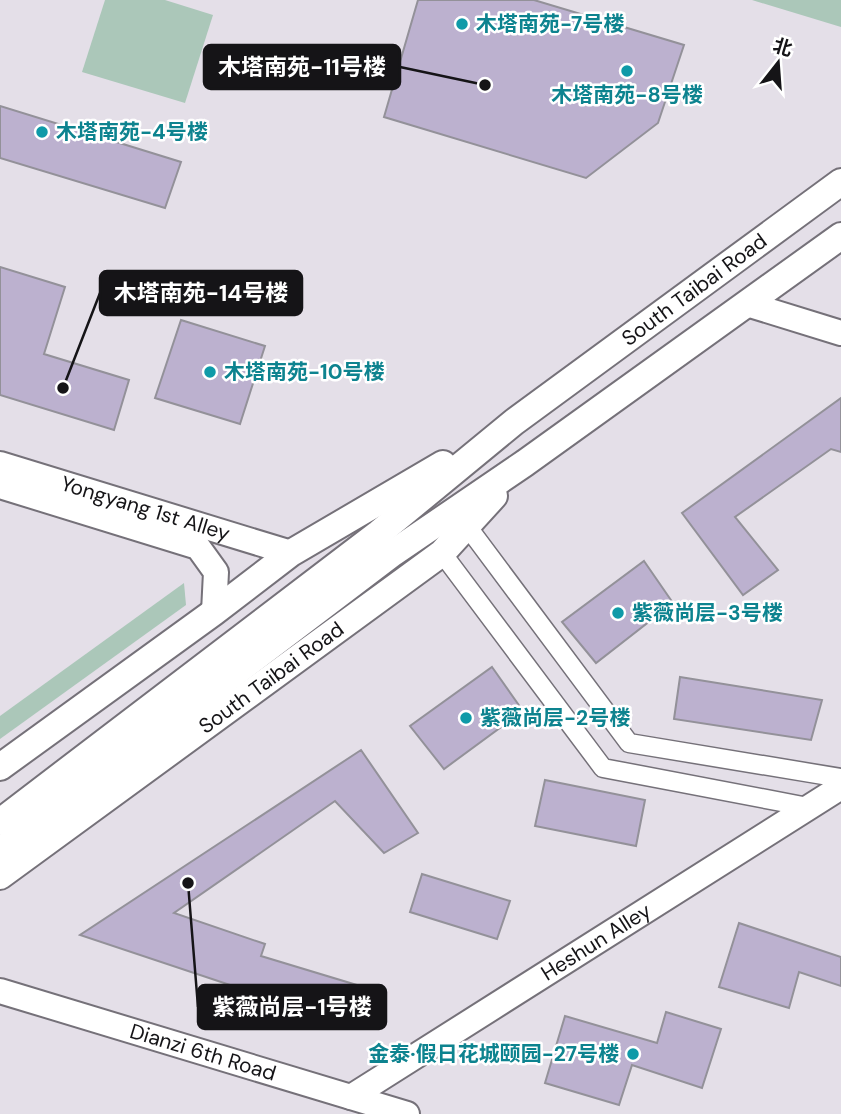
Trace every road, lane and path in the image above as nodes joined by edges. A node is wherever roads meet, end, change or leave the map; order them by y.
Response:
1 (841, 182) edge
2 (841, 236) edge
3 (747, 304) junction
4 (841, 333) edge
5 (514, 422) junction
6 (525, 463) junction
7 (0, 464) edge
8 (0, 486) edge
9 (467, 526) junction
10 (386, 543) junction
11 (291, 553) junction
12 (442, 553) junction
13 (214, 612) junction
14 (0, 767) edge
15 (841, 778) edge
16 (841, 787) edge
17 (808, 807) junction
18 (0, 822) edge
19 (0, 851) edge
20 (0, 876) edge
21 (0, 991) edge
22 (351, 1097) junction
23 (407, 1114) edge

1 - 5 main road, South Taibai Road
2 - 3 main road, South Taibai Road
3 - 4 street
3 - 6 main road, South Taibai Road
5 - 10 main road, South Taibai Road
5 - 11 main road, South Taibai Road
6 - 9 main road, South Taibai Road
6 - 10 main road, South Taibai Road
7 - 11 street, Yongyang 1st Alley
8 - 13 street, Yongyang 1st Alley
9 - 12 main road, South Taibai Road
9 - 15 street
10 - 18 main road, South Taibai Road
10 - 19 main road, South Taibai Road
11 - 13 main road, South Taibai Road
12 - 17 street
12 - 20 main road, South Taibai Road
13 - 14 main road, South Taibai Road
16 - 17 street, Heshun Alley
17 - 22 street, Heshun Alley
21 - 22 street, Dianzi 6th Road
22 - 23 street, Dianzi 6th Road

